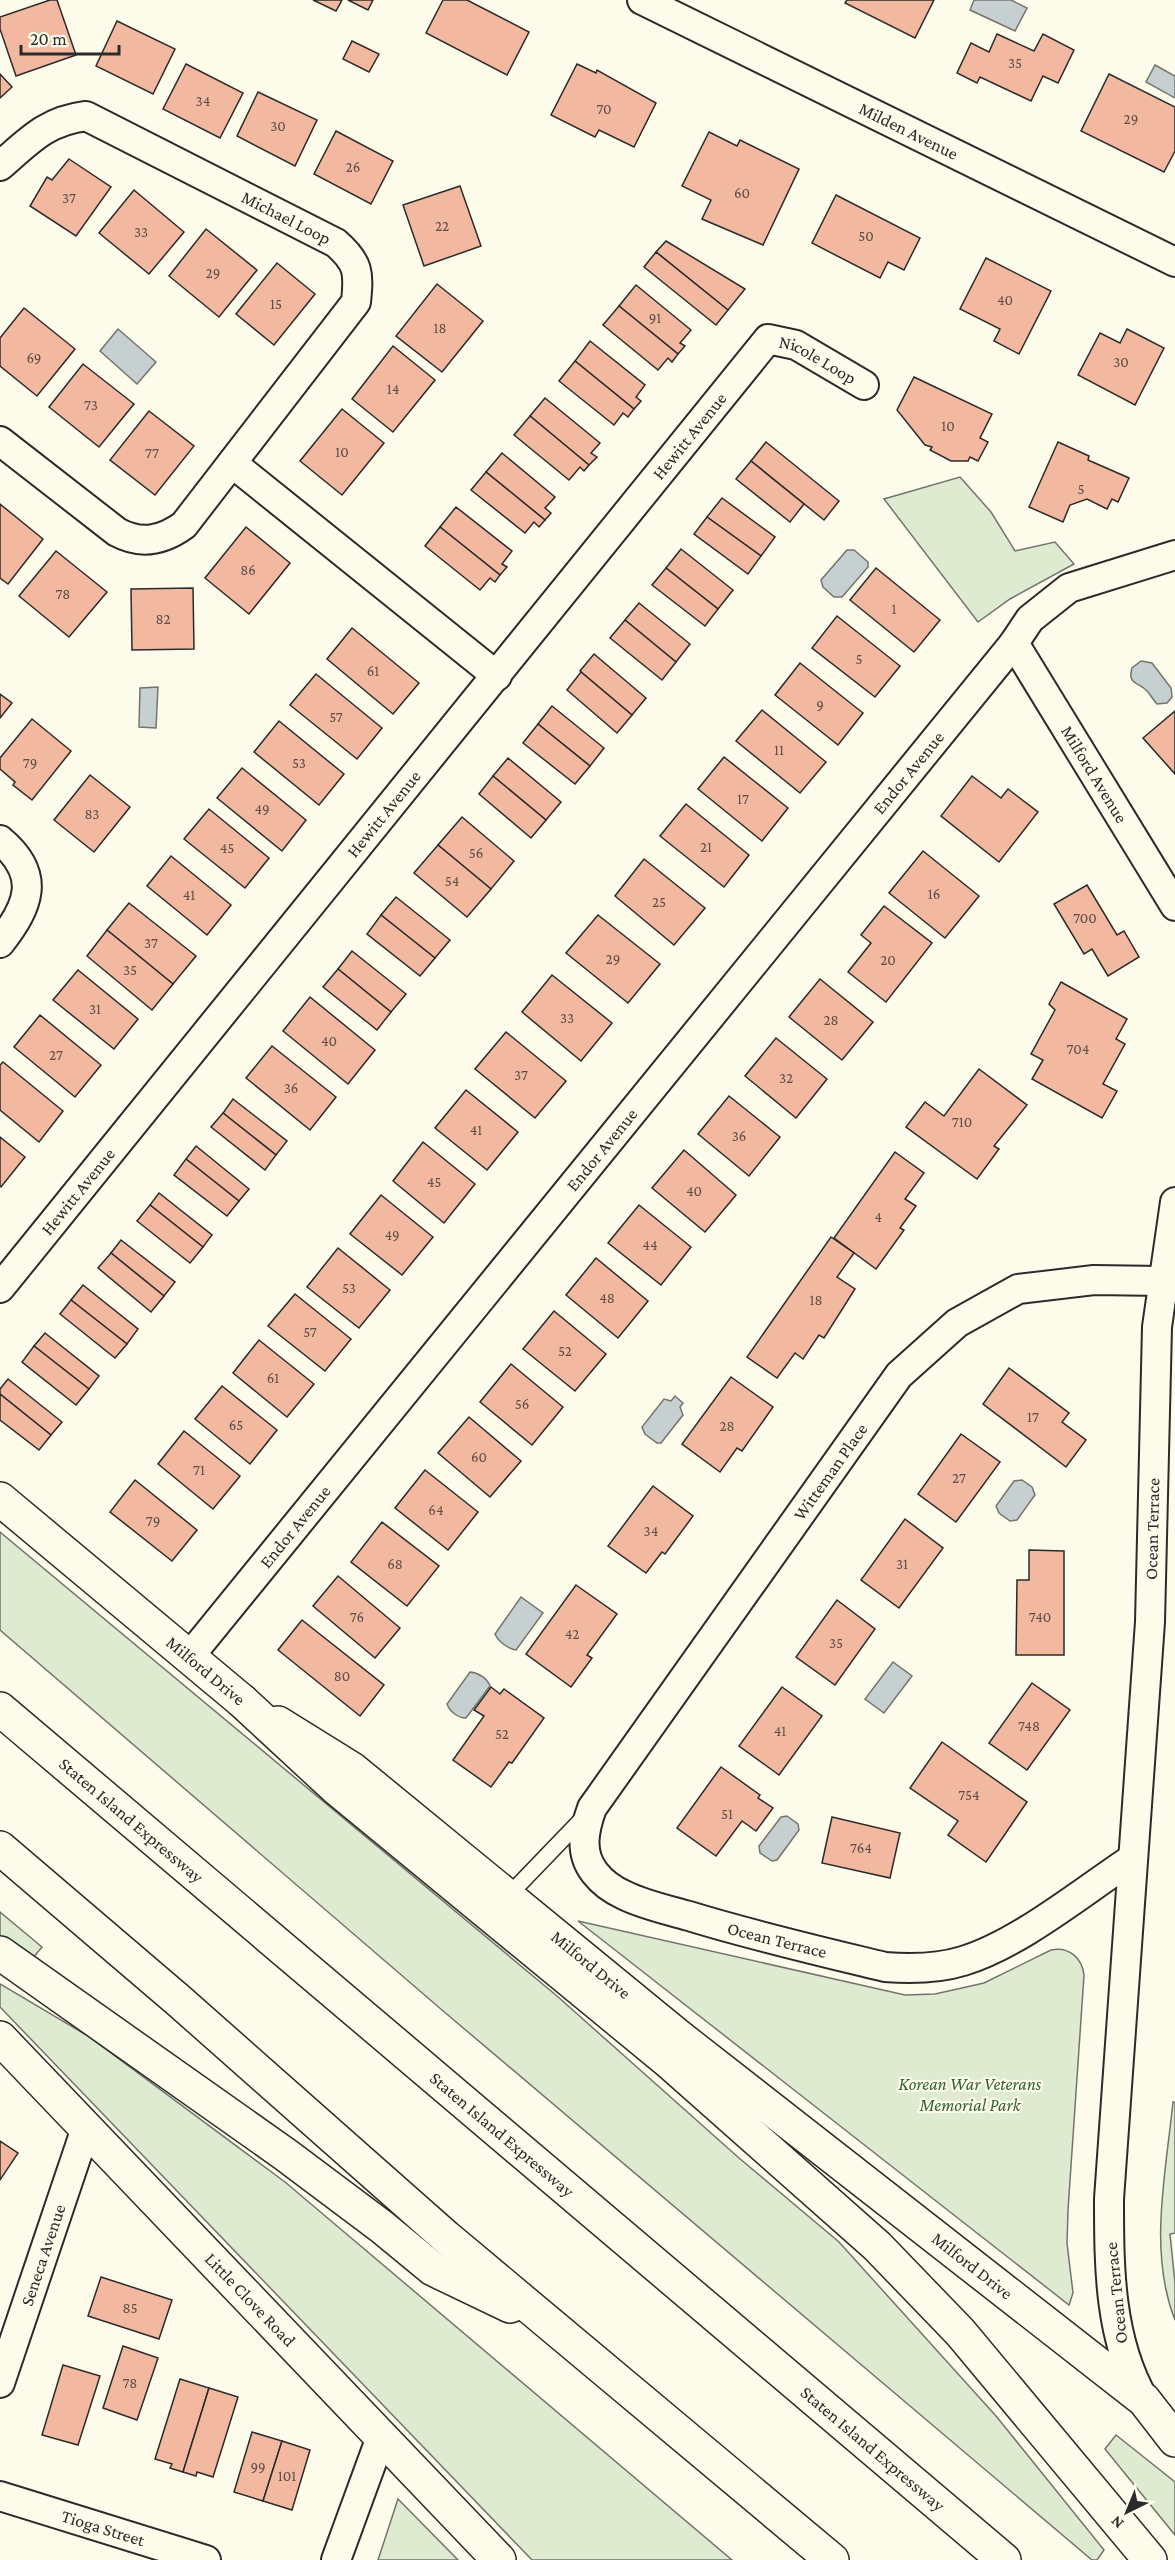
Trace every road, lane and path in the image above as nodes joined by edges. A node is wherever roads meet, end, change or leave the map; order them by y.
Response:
1 (642, 0) edge
2 (0, 166) edge
3 (1175, 262) edge
4 (768, 339) joint
5 (864, 385) dead end
6 (0, 441) edge
7 (232, 463) junction
8 (1175, 555) edge
9 (1014, 643) junction
10 (497, 676) junction
11 (0, 840) edge
12 (1175, 906) edge
13 (0, 943) edge
14 (1175, 1202) edge
15 (1171, 1282) edge
16 (0, 1288) edge
17 (0, 1499) edge
18 (189, 1657) junction
19 (242, 1701) junction
20 (0, 1709) edge
21 (592, 1808) junction
22 (0, 1848) edge
23 (1132, 1858) junction
24 (507, 1897) junction
25 (0, 1953) edge
26 (0, 2038) edge
27 (86, 2128) junction
28 (554, 2327) junction
29 (0, 2383) edge
30 (1144, 2400) junction
31 (381, 2437) junction
32 (1175, 2440) edge
33 (0, 2496) edge
34 (206, 2560) edge
35 (336, 2560) edge
36 (500, 2560) edge
37 (832, 2560) edge
38 (1004, 2560) edge
39 (1150, 2560) edge

1 - 3 street, Milden Avenue
2 - 7 street, Michael Loop
4 - 5 street, Nicole Loop
4 - 10 street, Hewitt Avenue
6 - 7 street, Michael Loop
7 - 10 street
8 - 9 street, Endor Avenue
9 - 12 street, Milford Avenue
9 - 18 street, Endor Avenue
10 - 16 street, Hewitt Avenue
11 - 13 street
14 - 15 street, Ocean Terrace
15 - 21 street, Witteman Place
15 - 23 street, Ocean Terrace
17 - 18 main road, Milford Drive
18 - 19 main road, Milford Drive
19 - 24 main road, Milford Drive
19 - 39 main road
20 - 38 main road, Staten Island Expressway
21 - 23 street, Ocean Terrace
21 - 24 lane
22 - 28 main road
23 - 30 street, Ocean Terrace
24 - 30 main road, Milford Drive
25 - 28 main road
26 - 27 main road, Little Clove Road
27 - 29 street, Seneca Avenue
27 - 31 main road, Little Clove Road
28 - 37 main road
30 - 32 main road, Milford Drive
31 - 35 street
31 - 36 main road, Little Clove Road
33 - 34 street, Tioga Street

